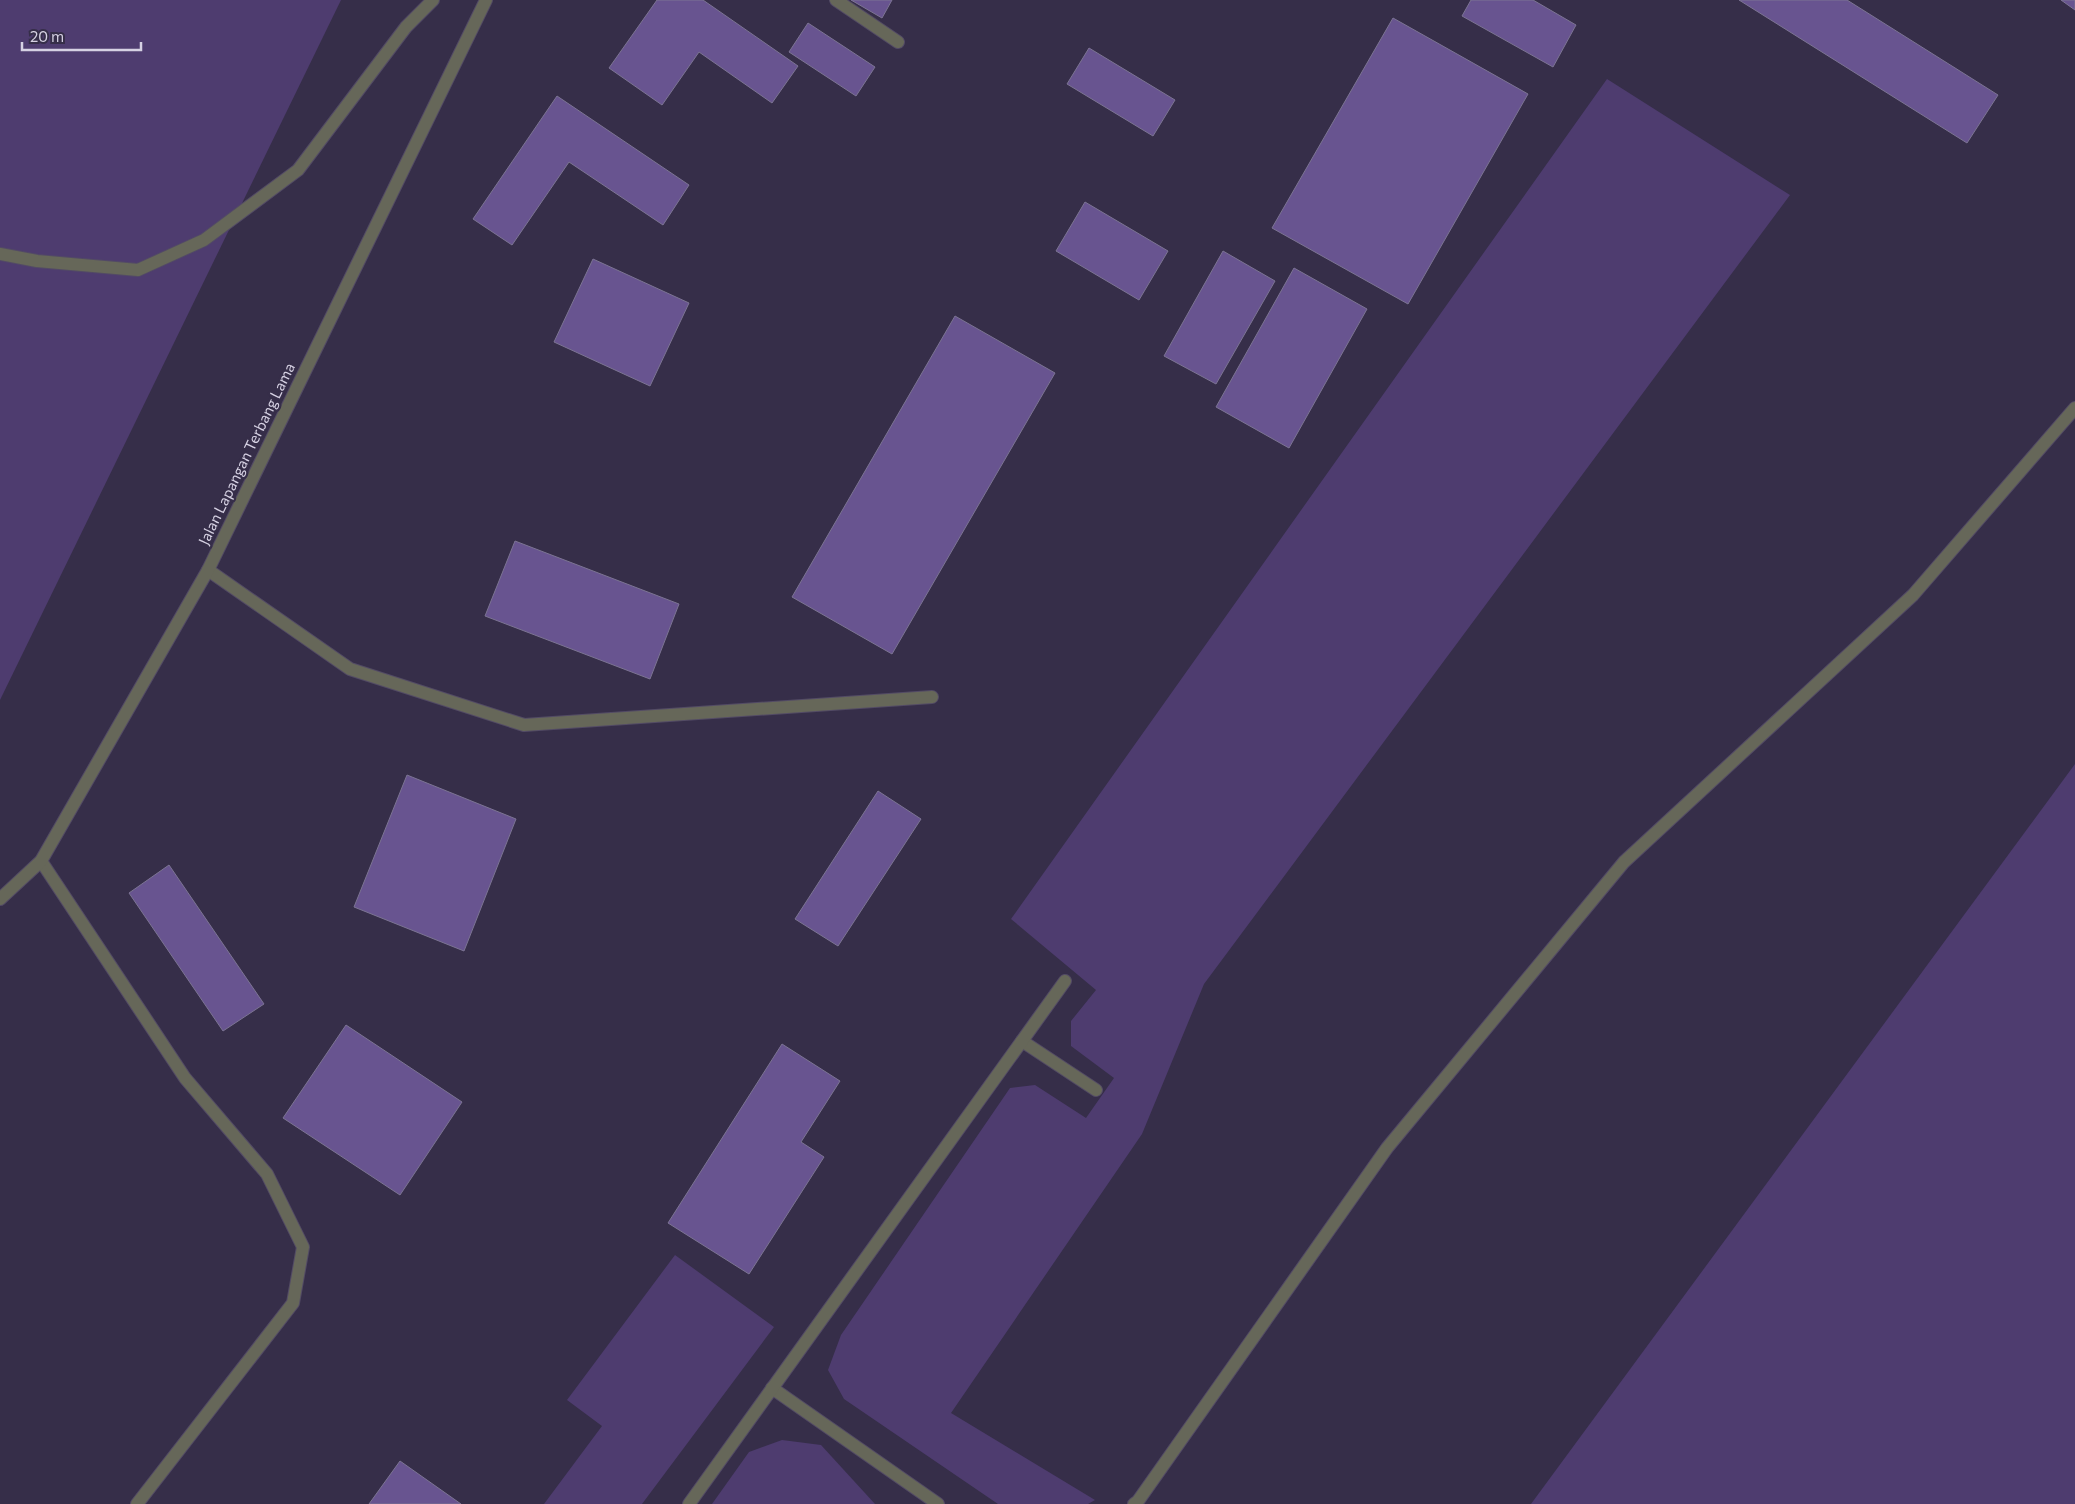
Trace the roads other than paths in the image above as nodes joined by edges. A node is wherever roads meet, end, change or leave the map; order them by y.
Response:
1 (433, 0) edge
2 (486, 0) edge
3 (836, 0) edge
4 (898, 42) dead end
5 (0, 254) edge
6 (2075, 408) edge
7 (208, 570) junction
8 (932, 697) dead end
9 (41, 860) junction
10 (0, 899) edge
11 (1065, 981) dead end
12 (1022, 1041) junction
13 (1096, 1090) dead end
14 (772, 1388) junction
15 (137, 1504) edge
16 (689, 1504) edge
17 (938, 1504) edge
18 (1134, 1504) edge

1 - 5 street
2 - 7 street, Jalan Lapangan Terbang Lama
3 - 4 street
6 - 18 street
7 - 8 street
7 - 9 street, Jalan Lapangan Terbang Lama
9 - 10 street, Jalan Lapangan Terbang Lama
9 - 15 street
11 - 12 street
12 - 13 street
12 - 14 street
14 - 16 street
14 - 17 street

